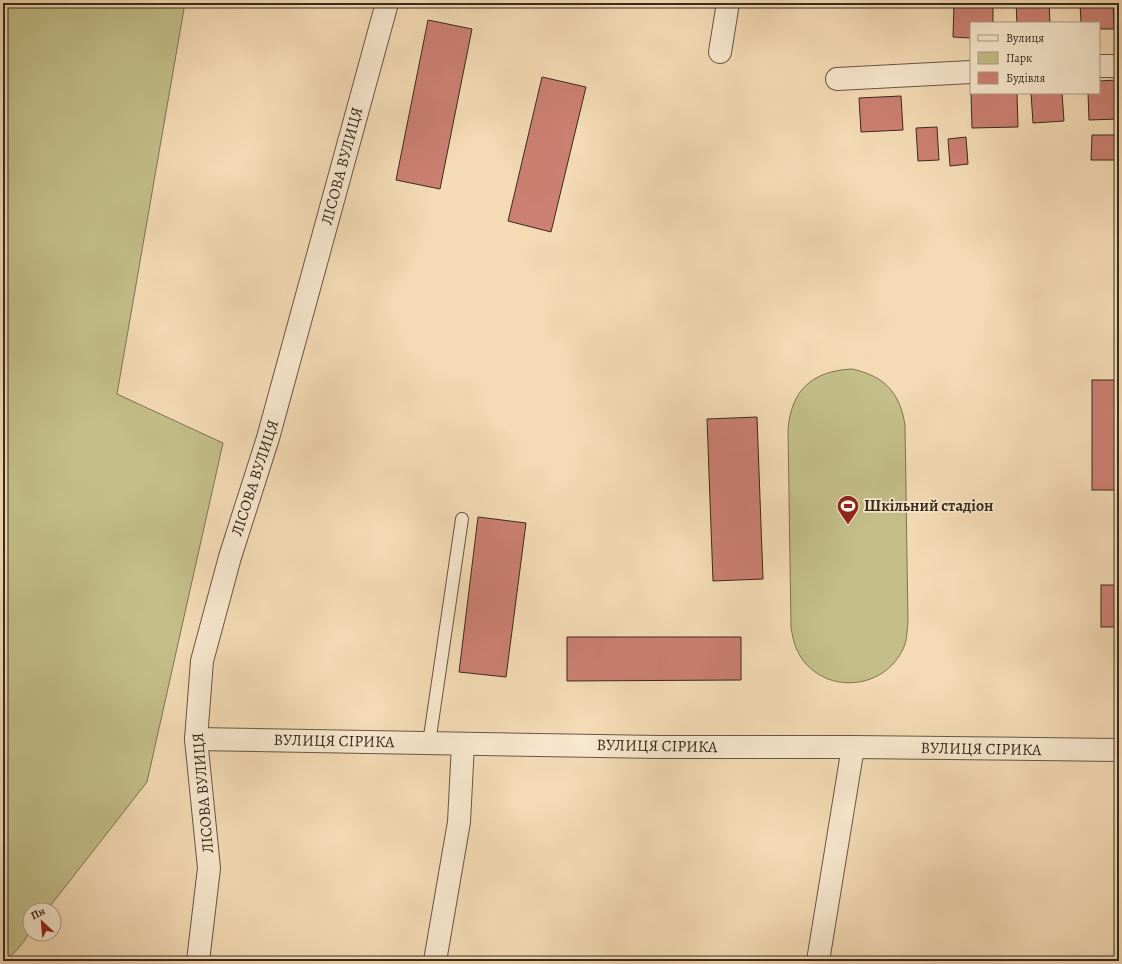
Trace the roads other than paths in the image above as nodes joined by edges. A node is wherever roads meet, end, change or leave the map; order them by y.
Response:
1 (387, 3) edge
2 (728, 3) edge
3 (720, 52) dead end
4 (1100, 66) edge
5 (1119, 66) edge
6 (970, 72) edge
7 (837, 79) dead end
8 (462, 519) dead end
9 (196, 739) junction
10 (429, 743) junction
11 (463, 744) junction
12 (853, 747) junction
13 (1119, 750) edge
14 (198, 961) edge
15 (435, 961) edge
16 (818, 961) edge

1 - 9 street, ЛІСОВА ВУЛИЦЯ
2 - 3 street
4 - 5 street
6 - 7 street
8 - 10 lane
9 - 10 street, ВУЛИЦЯ СІРИКА
9 - 14 street, ЛІСОВА ВУЛИЦЯ
10 - 11 street, ВУЛИЦЯ СІРИКА
11 - 12 street, ВУЛИЦЯ СІРИКА
11 - 15 street
12 - 13 street, ВУЛИЦЯ СІРИКА
12 - 16 street

